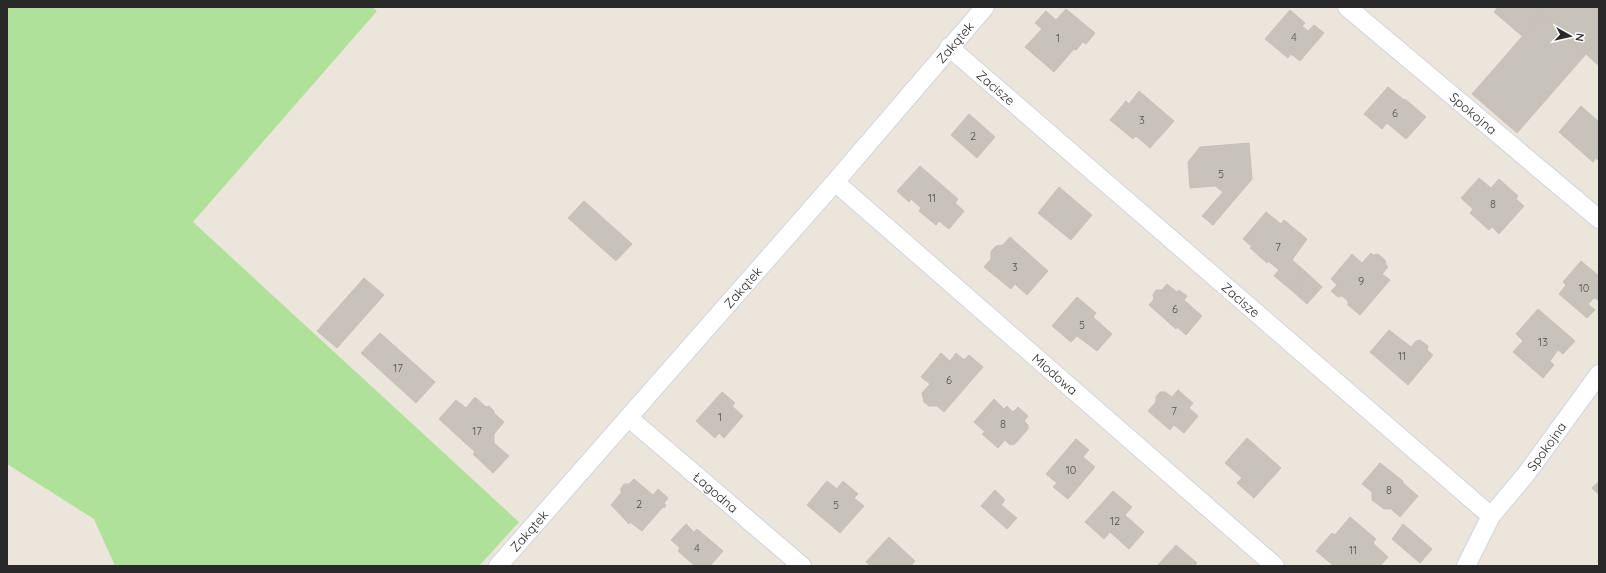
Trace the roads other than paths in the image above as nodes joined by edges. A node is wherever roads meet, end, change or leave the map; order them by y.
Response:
1 (985, 7) edge
2 (1347, 7) edge
3 (949, 47) junction
4 (835, 182) junction
5 (1599, 219) edge
6 (1599, 374) edge
7 (629, 418) junction
8 (1491, 516) junction
9 (498, 566) edge
10 (802, 566) edge
11 (1275, 566) edge
12 (1466, 566) edge

1 - 3 street, Zakątek
2 - 5 street, Spokojna
3 - 4 street, Zakątek
3 - 8 street, Zacisze
4 - 7 street, Zakątek
4 - 11 street, Miodowa
6 - 8 street, Spokojna
7 - 9 street, Zakątek
7 - 10 street, Łagodna
8 - 12 street

